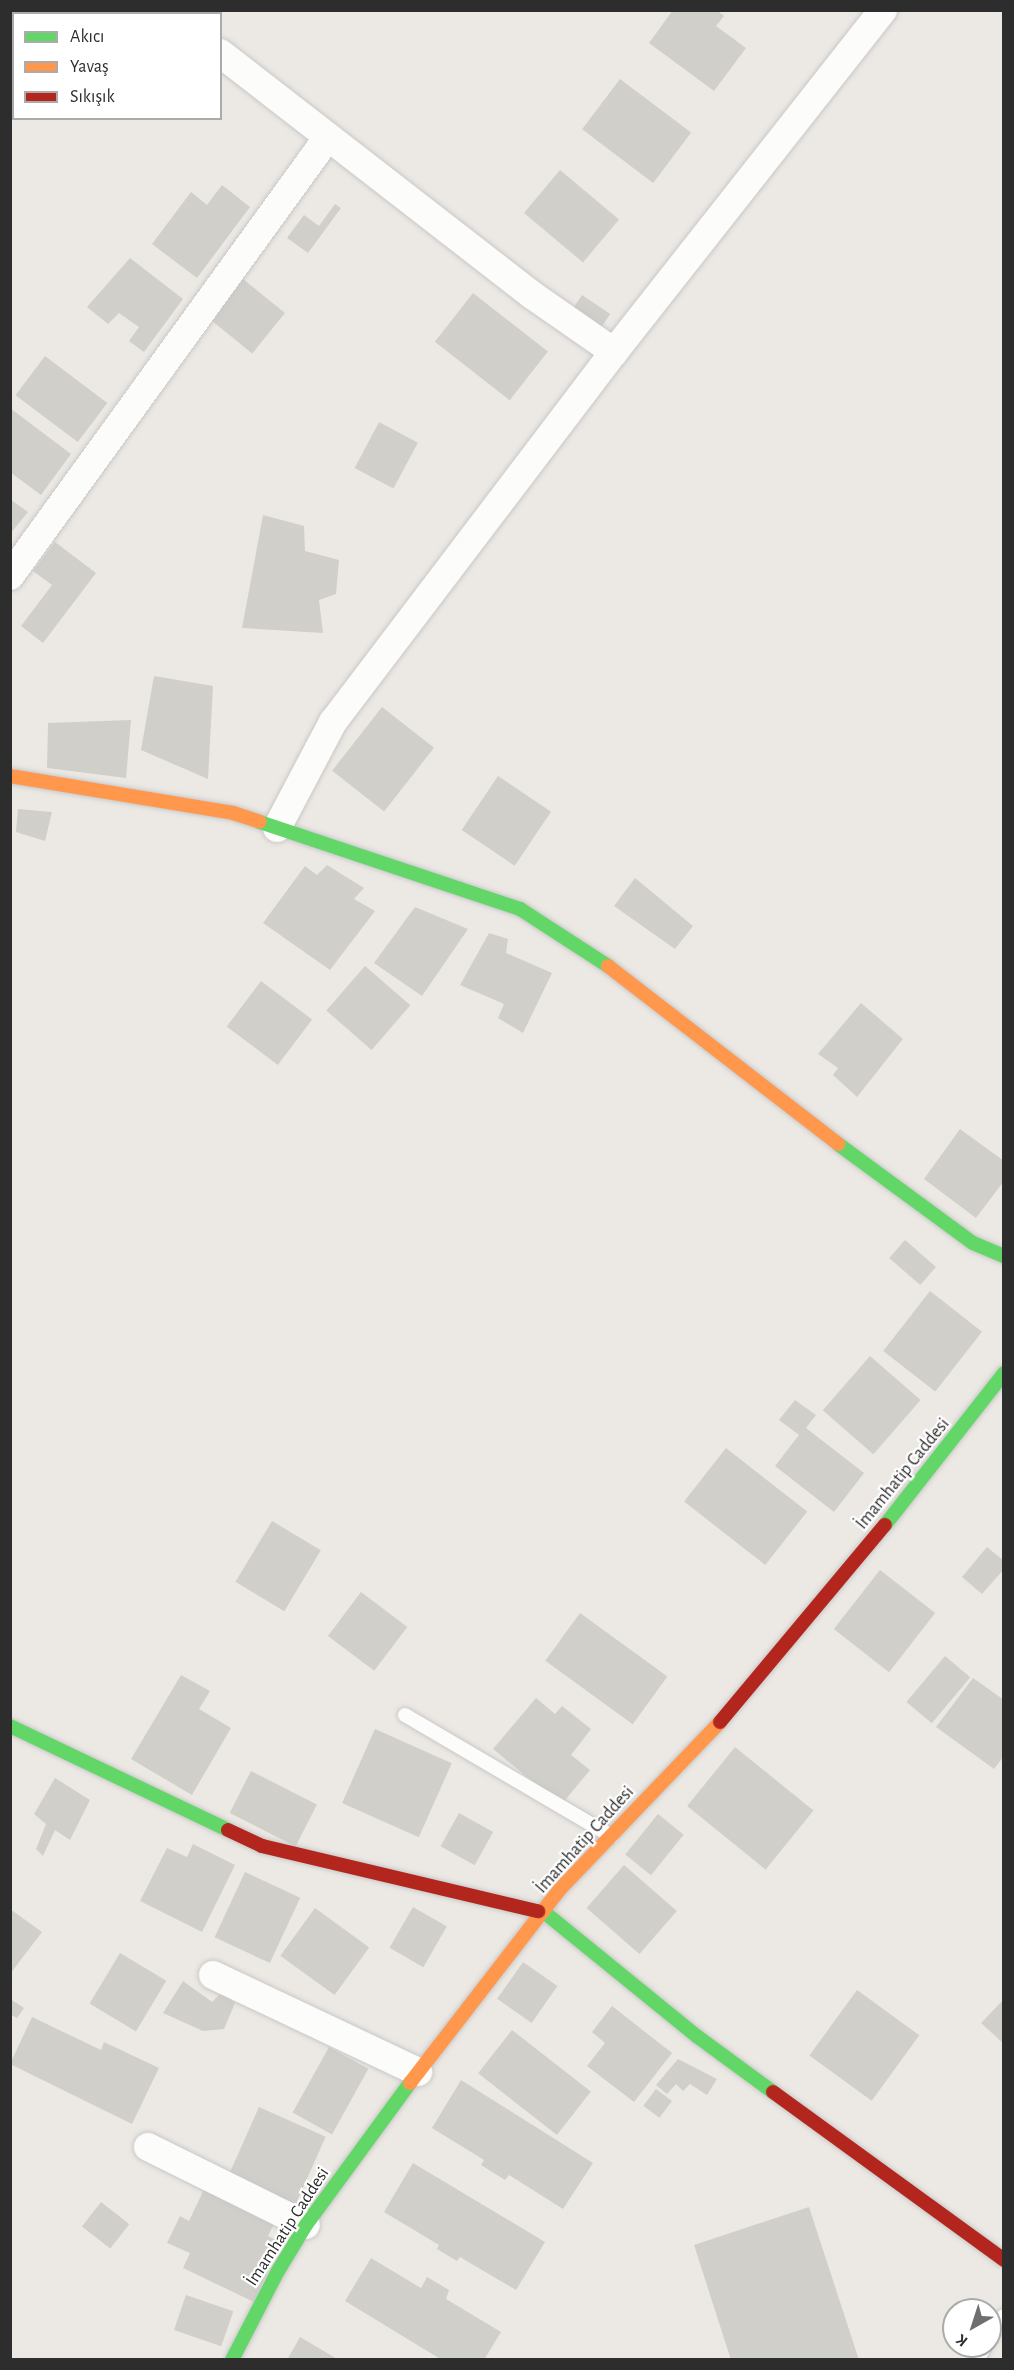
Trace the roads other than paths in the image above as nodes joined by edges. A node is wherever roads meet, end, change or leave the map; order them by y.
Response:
1 (883, 10) edge
2 (222, 55) edge
3 (328, 137) junction
4 (614, 352) junction
5 (10, 576) edge
6 (10, 776) edge
7 (277, 828) junction
8 (1004, 1256) edge
9 (1004, 1373) edge
10 (405, 1715) dead end
11 (10, 1726) edge
12 (610, 1836) junction
13 (544, 1912) junction
14 (213, 1975) dead end
15 (418, 2072) junction
16 (148, 2147) dead end
17 (306, 2225) junction
18 (1004, 2260) edge
19 (232, 2360) edge

1 - 4 street
2 - 3 street
3 - 4 street
3 - 5 street
4 - 7 street
6 - 7 street
7 - 8 street
9 - 12 street, İmamhatip Caddesi
10 - 12 lane
11 - 13 street
12 - 13 street, İmamhatip Caddesi
13 - 15 street, İmamhatip Caddesi
13 - 18 street
14 - 15 street
15 - 17 street, İmamhatip Caddesi
16 - 17 street
17 - 19 street, İmamhatip Caddesi

